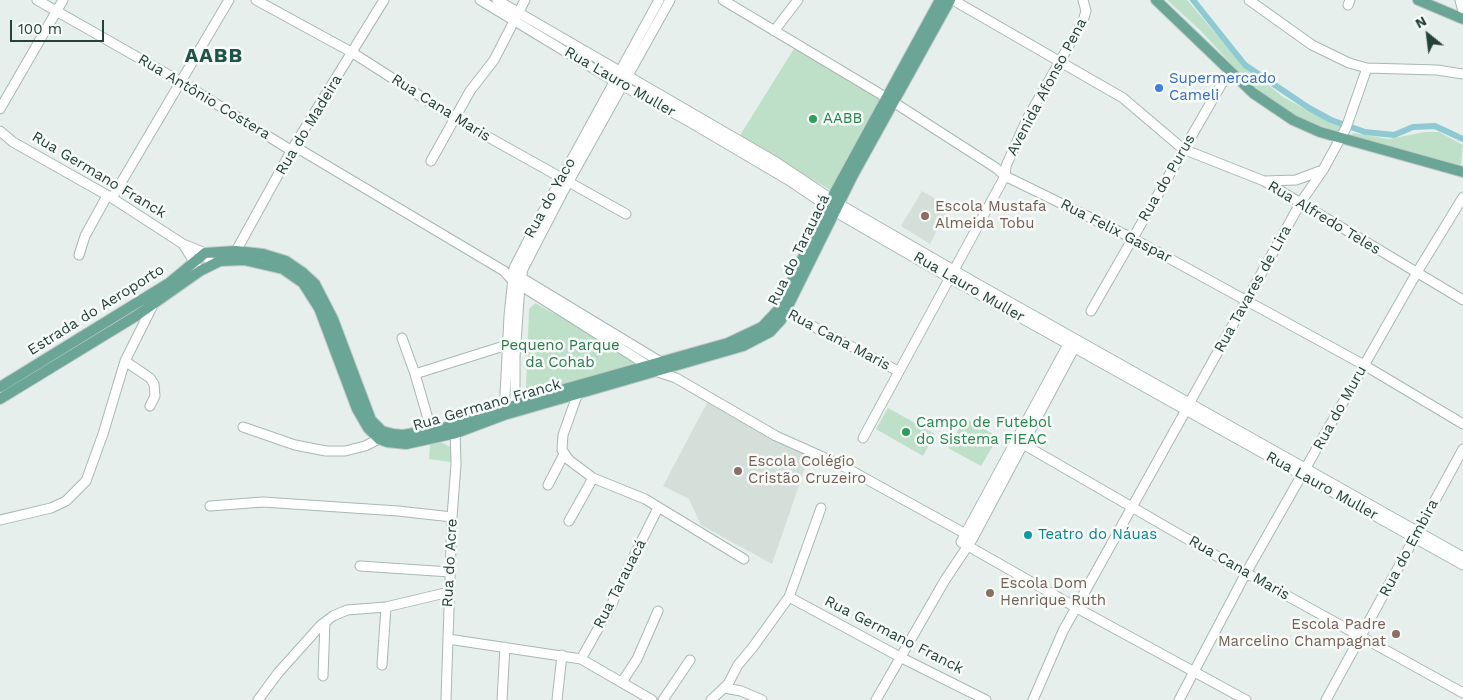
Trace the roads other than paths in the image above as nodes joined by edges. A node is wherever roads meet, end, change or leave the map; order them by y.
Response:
1 (37, 0) edge
2 (63, 0) edge
3 (228, 0) edge
4 (256, 0) edge
5 (384, 0) edge
6 (480, 0) edge
7 (497, 0) edge
8 (525, 0) edge
9 (659, 0) edge
10 (670, 0) edge
11 (723, 0) edge
12 (798, 0) edge
13 (940, 0) edge
14 (951, 0) edge
15 (1083, 0) edge
16 (1156, 0) edge
17 (1249, 0) edge
18 (1418, 0) edge
19 (1460, 0) edge
20 (1463, 11) edge
21 (56, 12) junction
22 (517, 17) junction
23 (1463, 19) edge
24 (774, 31) junction
25 (353, 53) junction
26 (1062, 60) junction
27 (1367, 68) junction
28 (1229, 71) junction
29 (619, 72) junction
30 (1463, 74) edge
31 (628, 76) junction
32 (614, 81) junction
33 (181, 82) junction
34 (623, 85) junction
35 (890, 100) junction
36 (0, 109) edge
37 (456, 118) junction
38 (0, 131) edge
39 (1340, 138) junction
40 (293, 148) junction
41 (1183, 149) junction
42 (431, 161) dead end
43 (1323, 170) junction
44 (1463, 172) edge
45 (1005, 176) junction
46 (564, 181) junction
47 (1264, 181) junction
48 (110, 197) junction
49 (1463, 197) edge
50 (1301, 202) junction
51 (833, 205) junction
52 (626, 214) dead end
53 (1132, 238) junction
54 (183, 244) junction
55 (236, 251) junction
56 (205, 253) junction
57 (79, 255) dead end
58 (192, 262) junction
59 (210, 265) junction
60 (200, 271) junction
61 (950, 273) junction
62 (1416, 274) junction
63 (514, 277) junction
64 (171, 287) junction
65 (155, 298) junction
66 (1463, 300) edge
67 (1247, 302) junction
68 (783, 310) junction
69 (1090, 311) dead end
70 (334, 336) junction
71 (402, 338) dead end
72 (512, 343) junction
73 (1073, 343) junction
74 (625, 345) junction
75 (125, 360) junction
76 (661, 362) junction
77 (650, 365) junction
78 (1364, 365) junction
79 (898, 371) junction
80 (658, 372) junction
81 (673, 373) junction
82 (415, 374) junction
83 (581, 385) junction
84 (0, 388) edge
85 (578, 395) junction
86 (0, 399) edge
87 (150, 406) dead end
88 (1188, 406) junction
89 (510, 410) junction
90 (1463, 424) edge
91 (243, 427) dead end
92 (455, 429) junction
93 (432, 434) junction
94 (863, 438) dead end
95 (379, 439) junction
96 (1020, 442) junction
97 (1463, 449) edge
98 (564, 454) junction
99 (1305, 472) junction
100 (592, 478) junction
101 (548, 485) dead end
102 (210, 506) dead end
103 (1133, 506) junction
104 (658, 508) junction
105 (821, 508) dead end
106 (452, 517) junction
107 (0, 520) edge
108 (569, 521) dead end
109 (1416, 535) junction
110 (967, 540) junction
111 (1463, 557) edge
112 (744, 559) dead end
113 (1463, 565) edge
114 (360, 566) dead end
115 (450, 572) junction
116 (1246, 572) junction
117 (449, 592) junction
118 (789, 597) junction
119 (386, 607) junction
120 (1077, 608) junction
121 (658, 611) dead end
122 (325, 622) junction
123 (1362, 636) junction
124 (448, 639) junction
125 (505, 647) junction
126 (562, 655) junction
127 (900, 658) junction
128 (581, 659) junction
129 (690, 660) dead end
130 (382, 665) dead end
131 (1194, 672) junction
132 (323, 676) dead end
133 (622, 682) junction
134 (725, 688) junction
135 (1463, 693) edge
136 (258, 700) edge
137 (446, 700) edge
138 (502, 700) edge
139 (556, 700) edge
140 (652, 700) edge
141 (663, 700) edge
142 (710, 700) edge
143 (762, 700) edge
144 (876, 700) edge
145 (986, 700) edge
146 (1033, 700) edge
147 (1179, 700) edge
148 (1246, 700) edge
149 (1326, 700) edge

1 - 21 street, Rua Antônio Costera
2 - 21 street
3 - 33 street
4 - 25 street, Rua Cana Maris
5 - 25 street, Rua do Madeira
6 - 22 street, Rua Lauro Muller
7 - 22 street, Rua Lauro Muller
8 - 22 street
9 - 29 street, Rua do Yaco
10 - 31 street, Rua do Yaco
11 - 24 street, Rua Felix Gaspar
12 - 24 street
13 - 35 main road, Rua do Tarauacá
14 - 26 street, Rua Alfredo Teles
14 - 35 main road, Rua do Tarauacá
15 - 26 street, Avenida Afonso Pena
16 - 28 main road
17 - 27 street
18 - 23 main road
19 - 20 street
21 - 33 street, Rua Antônio Costera
21 - 36 street
22 - 29 street, Rua Lauro Muller
22 - 32 street, Rua Lauro Muller
22 - 37 street
24 - 35 street, Rua Felix Gaspar
25 - 37 street, Rua Cana Maris
25 - 40 street, Rua do Madeira
26 - 41 street, Rua Alfredo Teles
26 - 45 street, Avenida Afonso Pena
27 - 30 street
27 - 39 street, Rua Tavares de Lira
28 - 39 main road
28 - 41 street, Rua do Purus
29 - 31 street, Rua Lauro Muller
29 - 32 street, Rua do Yaco
31 - 34 street, Rua do Yaco
31 - 51 street, Rua Lauro Muller
32 - 34 street, Rua Lauro Muller
32 - 46 street, Rua do Yaco
33 - 40 street, Rua Antônio Costera
33 - 48 street
34 - 46 street, Rua do Yaco
34 - 51 street, Rua Lauro Muller
35 - 45 street, Rua Felix Gaspar
35 - 51 main road, Rua do Tarauacá
37 - 42 street
37 - 46 street, Rua Cana Maris
38 - 48 street, Rua Germano Franck
39 - 43 street, Rua Tavares de Lira
39 - 44 main road
40 - 55 street, Rua do Madeira
40 - 63 street, Rua Antônio Costera
41 - 47 street, Rua Alfredo Teles
41 - 53 street, Rua do Purus
43 - 47 street
43 - 50 street, Rua Tavares de Lira
45 - 53 street, Rua Felix Gaspar
45 - 61 street, Avenida Afonso Pena
46 - 52 street, Rua Cana Maris
46 - 63 street, Rua do Yaco
47 - 50 street, Rua Alfredo Teles
48 - 54 street, Rua Germano Franck
48 - 57 street
49 - 62 street, Rua do Muru
50 - 62 street, Rua Alfredo Teles
50 - 67 street, Rua Tavares de Lira
51 - 61 street, Rua Lauro Muller
51 - 68 main road, Rua do Tarauacá
53 - 67 street, Rua Felix Gaspar
53 - 69 street, Rua do Purus
54 - 56 street, Rua Germano Franck
54 - 58 street
55 - 56 main road, Rua Germano Franck
55 - 70 main road, Rua Germano Franck
56 - 58 main road, Estrada do Aeroporto
56 - 59 street
58 - 60 street
58 - 64 main road, Estrada do Aeroporto
59 - 60 main road, Rua Germano Franck
59 - 70 main road, Rua Germano Franck
60 - 64 main road, Estrada do Aeroporto
61 - 73 street, Rua Lauro Muller
61 - 79 street, Avenida Afonso Pena
62 - 66 street, Rua Alfredo Teles
62 - 78 street, Rua do Muru
63 - 72 street, Rua do Yaco
63 - 74 street, Rua Antônio Costera
64 - 65 main road, Estrada do Aeroporto
65 - 75 street
65 - 84 main road, Estrada do Aeroporto
65 - 86 main road, Estrada do Aeroporto
67 - 78 street, Rua Felix Gaspar
67 - 88 street, Rua Tavares de Lira
68 - 76 main road, Rua do Tarauacá
68 - 79 street, Rua Cana Maris
68 - 81 main road, Rua do Tarauacá
70 - 93 main road, Rua Germano Franck
70 - 95 main road, Rua Germano Franck
71 - 82 street
72 - 82 street
72 - 89 street, Rua do Yaco
73 - 88 street, Rua Lauro Muller
73 - 96 street
74 - 76 street, Rua Antônio Costera
74 - 77 street, Rua Antônio Costera
75 - 87 street
75 - 107 street
76 - 77 main road, Rua do Tarauacá
76 - 81 street, Rua Antônio Costera
77 - 80 street, Rua Antônio Costera
77 - 83 main road, Rua do Tarauacá
78 - 90 street, Rua Felix Gaspar
78 - 99 street, Rua do Muru
79 - 94 street, Avenida Afonso Pena
80 - 81 main road, Rua do Tarauacá
80 - 85 main road, Rua do Tarauacá
81 - 110 street, Rua Antônio Costera
82 - 93 street
83 - 85 street, Rua Germano Franck
83 - 89 main road, Rua Germano Franck
85 - 89 main road, Rua Germano Franck
85 - 98 street, Rua Germano Franck
88 - 99 street, Rua Lauro Muller
88 - 103 street, Rua Tavares de Lira
89 - 92 main road, Rua Germano Franck
91 - 95 street
92 - 93 main road, Rua Germano Franck
92 - 106 street, Rua do Acre
93 - 95 main road, Rua Germano Franck
96 - 103 street, Rua Cana Maris
96 - 110 street
97 - 109 street, Rua do Embira
98 - 100 street
98 - 101 street
99 - 109 street, Rua Lauro Muller
99 - 116 street, Rua do Muru
100 - 104 street
100 - 108 street
102 - 106 street
103 - 116 street, Rua Cana Maris
103 - 120 street, Rua Tavares de Lira
104 - 112 street
104 - 128 street, Rua Tarauacá
105 - 118 street
106 - 115 street, Rua do Acre
109 - 111 street, Rua Lauro Muller
109 - 113 street, Rua Lauro Muller
109 - 123 street, Rua do Embira
110 - 120 street, Rua Antônio Costera
110 - 127 street
114 - 115 street
115 - 117 street, Rua do Acre
116 - 123 street, Rua Cana Maris
116 - 131 street, Rua do Muru
117 - 119 street
117 - 124 street, Rua do Acre
118 - 127 street, Rua Germano Franck
118 - 134 street
119 - 122 street
119 - 130 street
120 - 131 street, Rua Antônio Costera
120 - 146 street, Rua Tavares de Lira
121 - 133 street
122 - 132 street
122 - 136 street
123 - 135 street, Rua Cana Maris
123 - 149 street, Rua do Embira
124 - 125 street
124 - 137 street, Rua do Acre
125 - 126 street
125 - 138 street
126 - 128 street
126 - 139 street
127 - 144 street
127 - 145 street, Rua Germano Franck
128 - 133 street
129 - 141 street
131 - 147 street, Rua do Muru
131 - 148 street, Rua Antônio Costera
133 - 140 street
134 - 142 street
134 - 143 street

